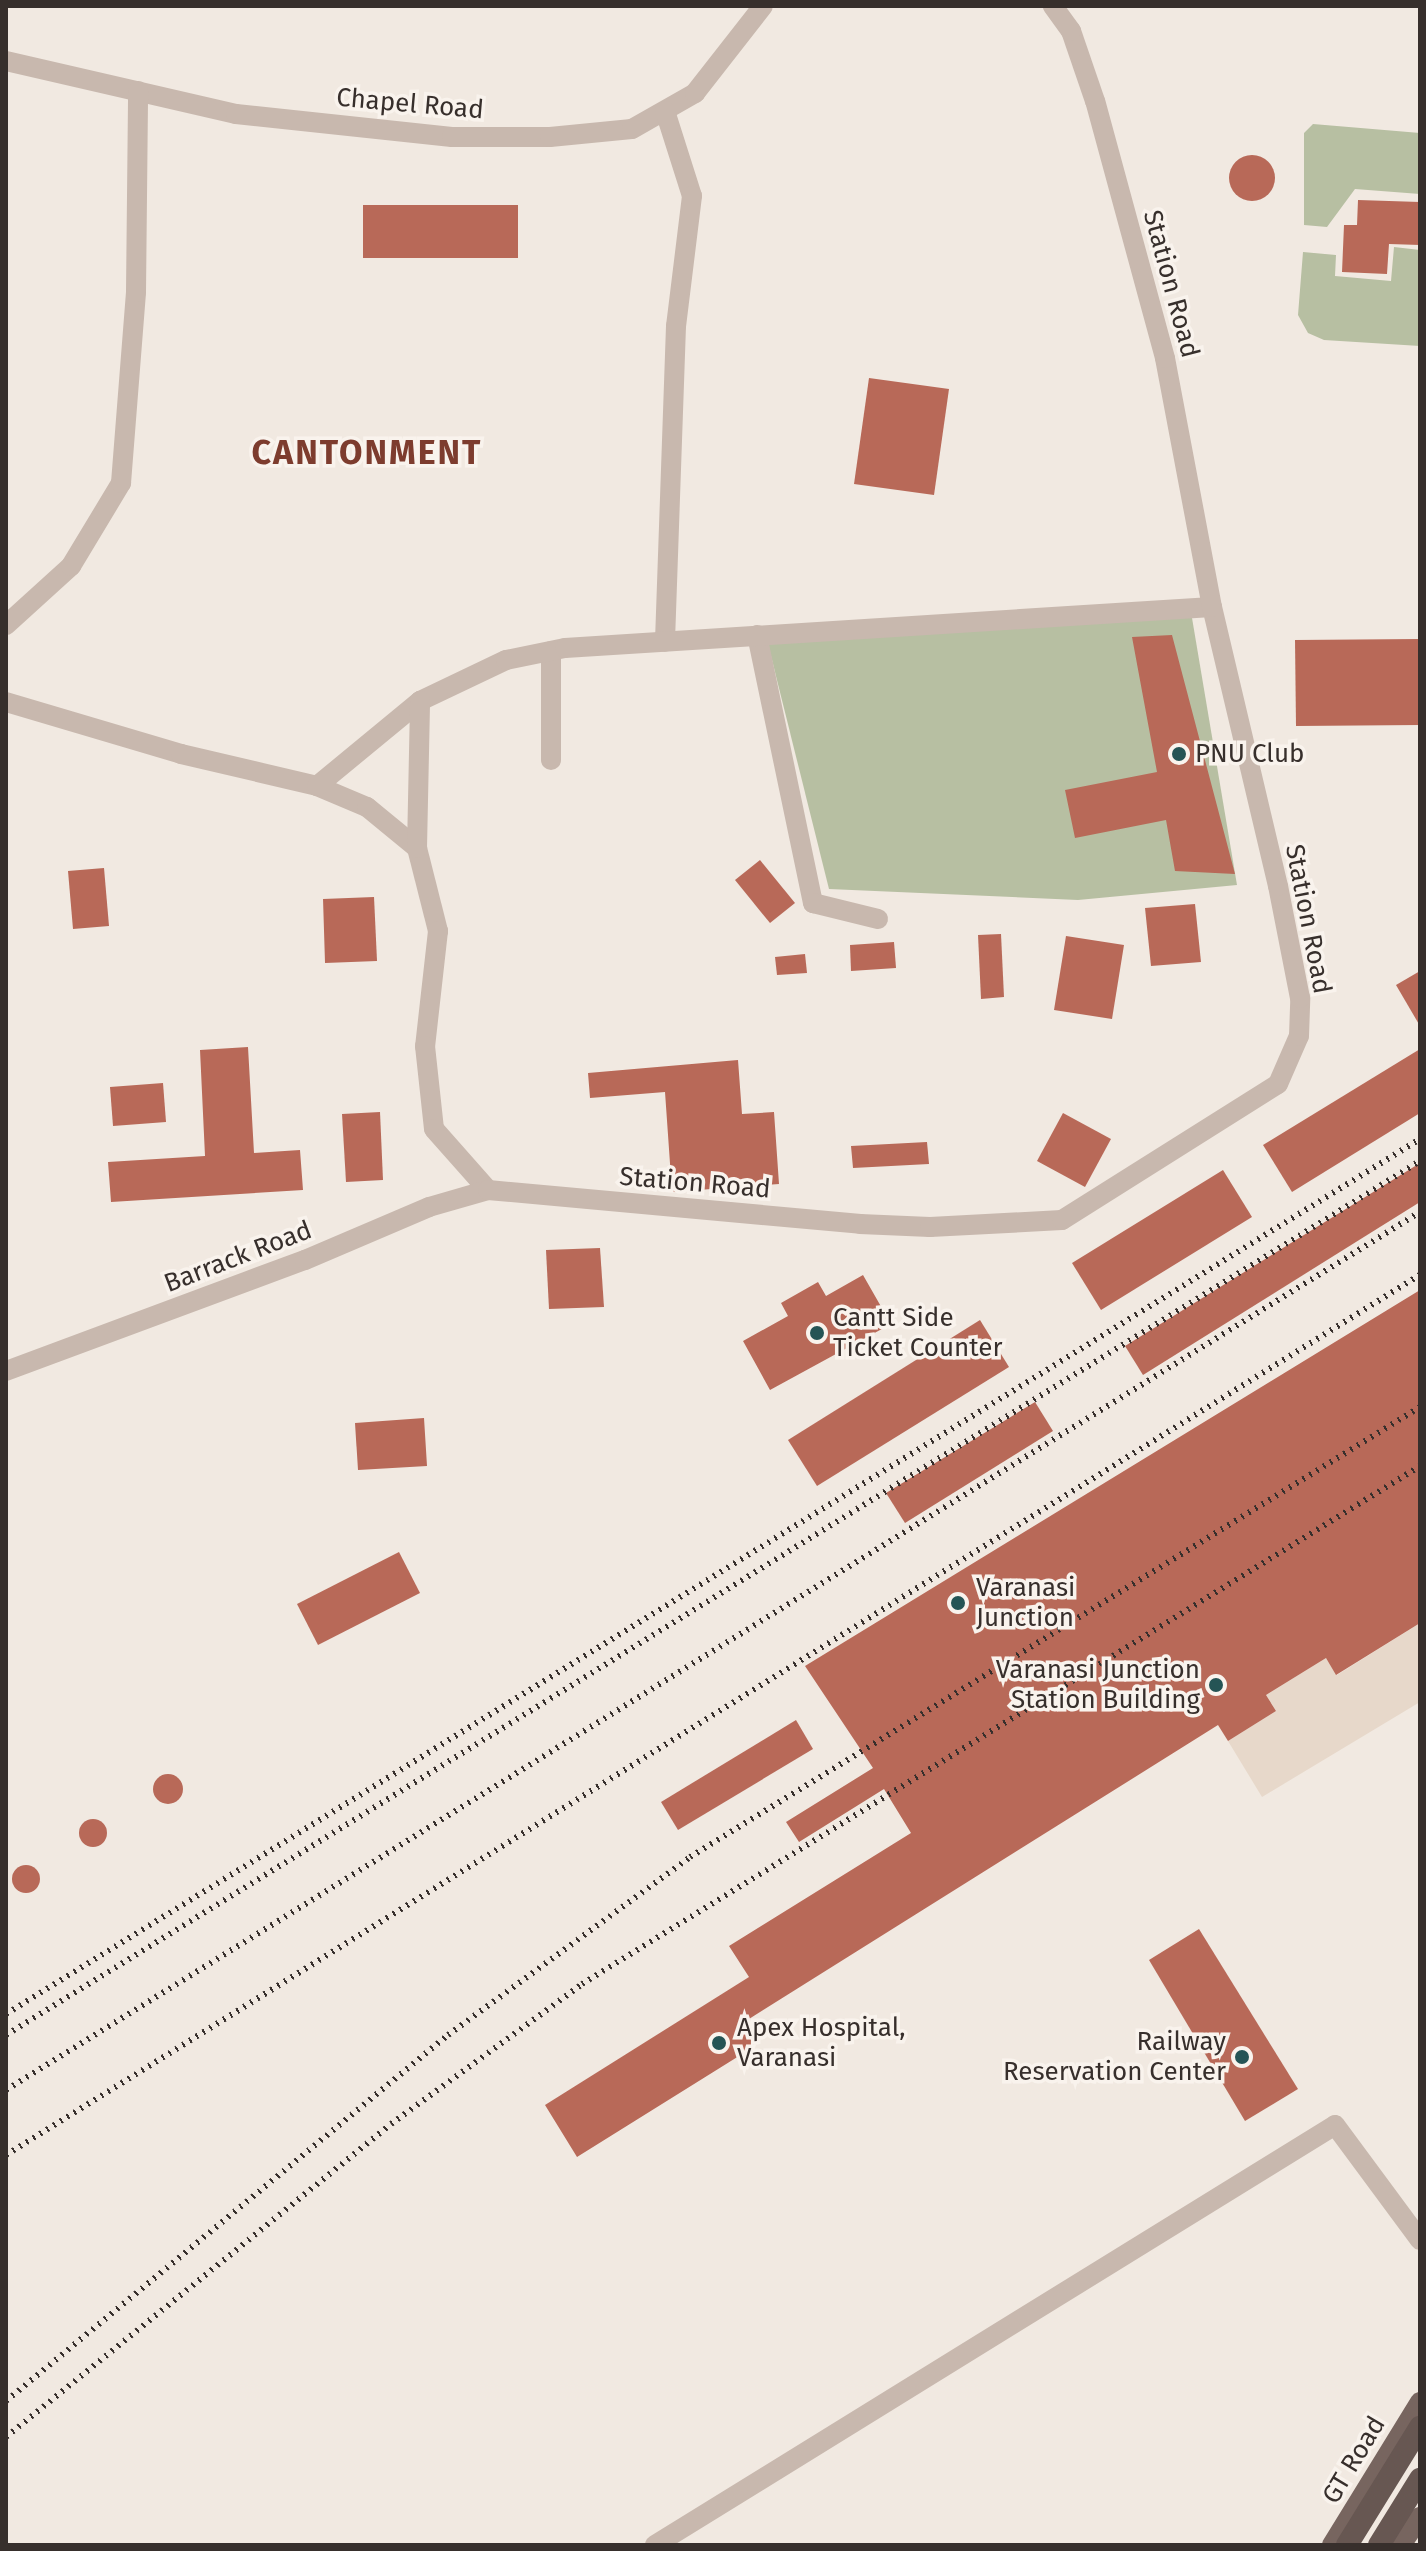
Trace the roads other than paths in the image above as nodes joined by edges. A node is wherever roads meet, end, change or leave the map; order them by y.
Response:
1 (763, 6) edge
2 (1053, 6) edge
3 (6, 61) edge
4 (138, 91) junction
5 (665, 111) junction
6 (1212, 607) junction
7 (6, 625) edge
8 (757, 635) junction
9 (665, 642) junction
10 (551, 651) junction
11 (420, 701) junction
12 (6, 702) edge
13 (551, 760) dead end
14 (317, 786) junction
15 (417, 848) junction
16 (878, 919) dead end
17 (488, 1190) junction
18 (6, 1371) edge
19 (1420, 2240) edge
20 (1420, 2402) edge
21 (1420, 2427) edge
22 (1420, 2479) edge
23 (1420, 2517) edge
24 (1409, 2539) edge
25 (655, 2545) edge
26 (1332, 2545) edge
27 (1347, 2545) edge
28 (1379, 2545) edge

1 - 5 street, Chapel Road
2 - 6 street, Station Road
3 - 4 street, Chapel Road
4 - 5 street, Chapel Road
4 - 7 street
5 - 9 street
6 - 8 street
6 - 17 street, Station Road
8 - 9 street
8 - 16 street
9 - 10 street
10 - 11 street
10 - 13 street
11 - 14 street
11 - 15 street
12 - 14 street
14 - 15 street
15 - 17 street
17 - 18 street, Barrack Road
19 - 25 street
20 - 26 main road, GT Road
21 - 27 highway
22 - 28 highway
23 - 24 main road

